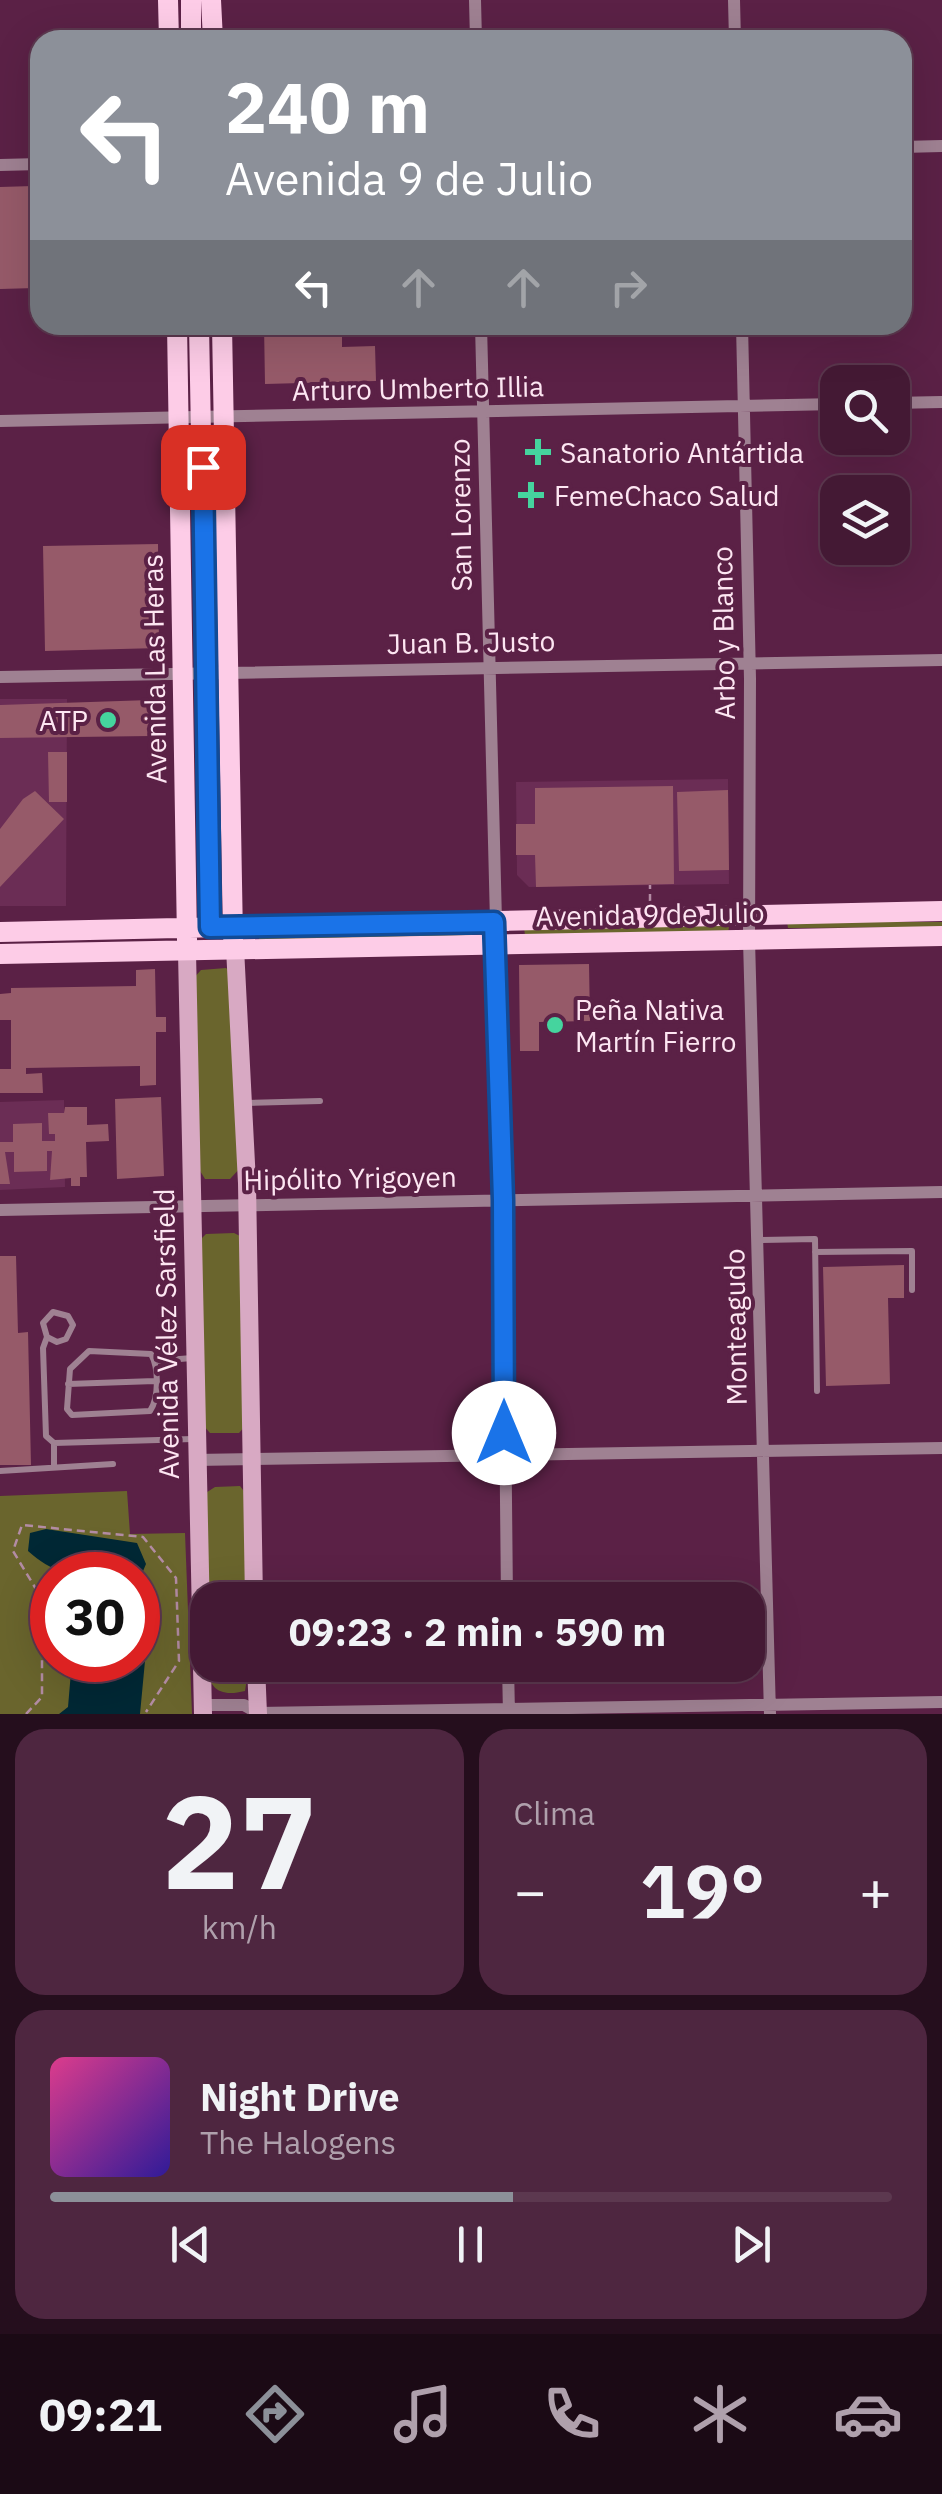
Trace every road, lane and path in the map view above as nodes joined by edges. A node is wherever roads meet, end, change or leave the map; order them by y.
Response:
1 (168, 0) edge
2 (191, 0) edge
3 (212, 0) edge
4 (474, 0) edge
5 (734, 0) edge
6 (169, 30) edge
7 (191, 30) edge
8 (213, 30) edge
9 (476, 30) edge
10 (734, 30) edge
11 (942, 146) edge
12 (912, 147) edge
13 (30, 164) edge
14 (0, 165) edge
15 (177, 335) edge
16 (201, 335) edge
17 (221, 335) edge
18 (481, 335) edge
19 (742, 335) edge
20 (942, 402) edge
21 (910, 403) edge
22 (820, 404) edge
23 (746, 406) junction
24 (482, 411) junction
25 (212, 417) junction
26 (180, 418) junction
27 (0, 421) edge
28 (748, 660) junction
29 (942, 660) edge
30 (489, 667) junction
31 (227, 670) junction
32 (181, 672) junction
33 (204, 672) junction
34 (0, 677) edge
35 (650, 885) dead end
36 (650, 904) dead end
37 (942, 911) edge
38 (749, 914) junction
39 (494, 922) junction
40 (232, 926) junction
41 (210, 927) junction
42 (187, 928) junction
43 (0, 932) edge
44 (942, 936) edge
45 (749, 940) junction
46 (494, 945) junction
47 (235, 948) junction
48 (186, 952) junction
49 (0, 954) edge
50 (320, 1101) dead end
51 (244, 1103) junction
52 (942, 1192) edge
53 (758, 1195) junction
54 (503, 1200) junction
55 (248, 1204) junction
56 (190, 1207) junction
57 (0, 1210) edge
58 (759, 1240) junction
59 (815, 1252) junction
60 (912, 1290) dead end
61 (47, 1337) junction
62 (193, 1358) junction
63 (155, 1361) junction
64 (155, 1381) junction
65 (68, 1384) junction
66 (817, 1391) dead end
67 (195, 1439) junction
68 (54, 1444) junction
69 (942, 1448) edge
70 (762, 1450) junction
71 (504, 1455) junction
72 (250, 1459) junction
73 (196, 1460) junction
74 (113, 1464) dead end
75 (54, 1467) junction
76 (0, 1470) edge
77 (253, 1582) edge
78 (507, 1582) edge
79 (257, 1682) edge
80 (508, 1682) edge
81 (942, 1702) edge
82 (203, 1710) edge
83 (770, 1710) edge
84 (509, 1711) edge
85 (146, 1712) edge
86 (258, 1713) edge
87 (26, 1714) edge

1 - 6 main road
2 - 7 main road
3 - 8 main road
4 - 9 street
5 - 10 street
11 - 12 street
13 - 14 street
15 - 26 main road, Avenida Las Heras
16 - 25 main road, Avenida Las Heras
17 - 25 main road, Avenida Las Heras
18 - 24 street, San Lorenzo
19 - 23 street, Arbo y Blanco
20 - 21 street
22 - 23 street, Arturo Umberto Illia
23 - 24 street, Arturo Umberto Illia
23 - 28 street, Arbo y Blanco
24 - 25 street, Arturo Umberto Illia
24 - 30 street, San Lorenzo
25 - 26 street, Arturo Umberto Illia
25 - 31 main road, Avenida Las Heras
25 - 33 main road, Avenida Las Heras
26 - 27 street, Arturo Umberto Illia
26 - 32 main road, Avenida Las Heras
28 - 29 street, Juan B. Justo
28 - 30 street, Juan B. Justo
28 - 38 street, Arbo y Blanco
30 - 31 street, Juan B. Justo
30 - 39 street, San Lorenzo
31 - 33 street, Juan B. Justo
31 - 40 main road, Avenida Las Heras
32 - 33 street, Juan B. Justo
32 - 34 street, Juan B. Justo
32 - 42 main road, Avenida Las Heras
33 - 41 main road, Avenida Las Heras
35 - 36 path
37 - 38 main road, Avenida 9 de Julio
38 - 39 main road, Avenida 9 de Julio
38 - 45 street, Arbo y Blanco
39 - 40 main road, Avenida 9 de Julio
39 - 46 street, San Lorenzo
40 - 41 main road, Avenida 9 de Julio
40 - 47 main road
41 - 42 main road, Avenida 9 de Julio
42 - 43 main road, Avenida 9 de Julio
42 - 48 main road, Avenida Las Heras
44 - 45 main road, Avenida 9 de Julio
45 - 46 main road, Avenida 9 de Julio
45 - 53 street, Monteagudo
46 - 47 main road, Avenida 9 de Julio
46 - 54 street, San Lorenzo
47 - 48 main road, Avenida 9 de Julio
47 - 51 main road
48 - 49 main road, Avenida 9 de Julio
48 - 56 main road, Avenida Vélez Sarsfield
50 - 51 lane
51 - 55 main road
52 - 53 street, Hipólito Yrigoyen
53 - 54 street, Hipólito Yrigoyen
53 - 58 street, Monteagudo
54 - 55 street, Hipólito Yrigoyen
54 - 71 street, San Lorenzo
55 - 56 street, Hipólito Yrigoyen
55 - 72 main road
56 - 57 street, Hipólito Yrigoyen
56 - 62 main road, Avenida Vélez Sarsfield
58 - 59 lane
58 - 70 street, Monteagudo
59 - 60 lane
59 - 66 lane
61 - 61 lane
61 - 68 lane
62 - 63 lane
62 - 67 main road, Avenida Vélez Sarsfield
63 - 64 lane
63 - 65 lane
64 - 65 lane
64 - 65 lane
67 - 68 lane
67 - 73 main road, Avenida Vélez Sarsfield
68 - 75 lane
69 - 70 street
70 - 71 street
70 - 83 street, Monteagudo
71 - 72 street
71 - 78 street, San Lorenzo
72 - 73 street
72 - 77 main road
73 - 82 main road, Avenida Vélez Sarsfield
74 - 75 lane
75 - 76 lane
79 - 86 main road
80 - 84 street
81 - 83 street
82 - 86 street
83 - 84 street
84 - 86 street
85 - 87 path

